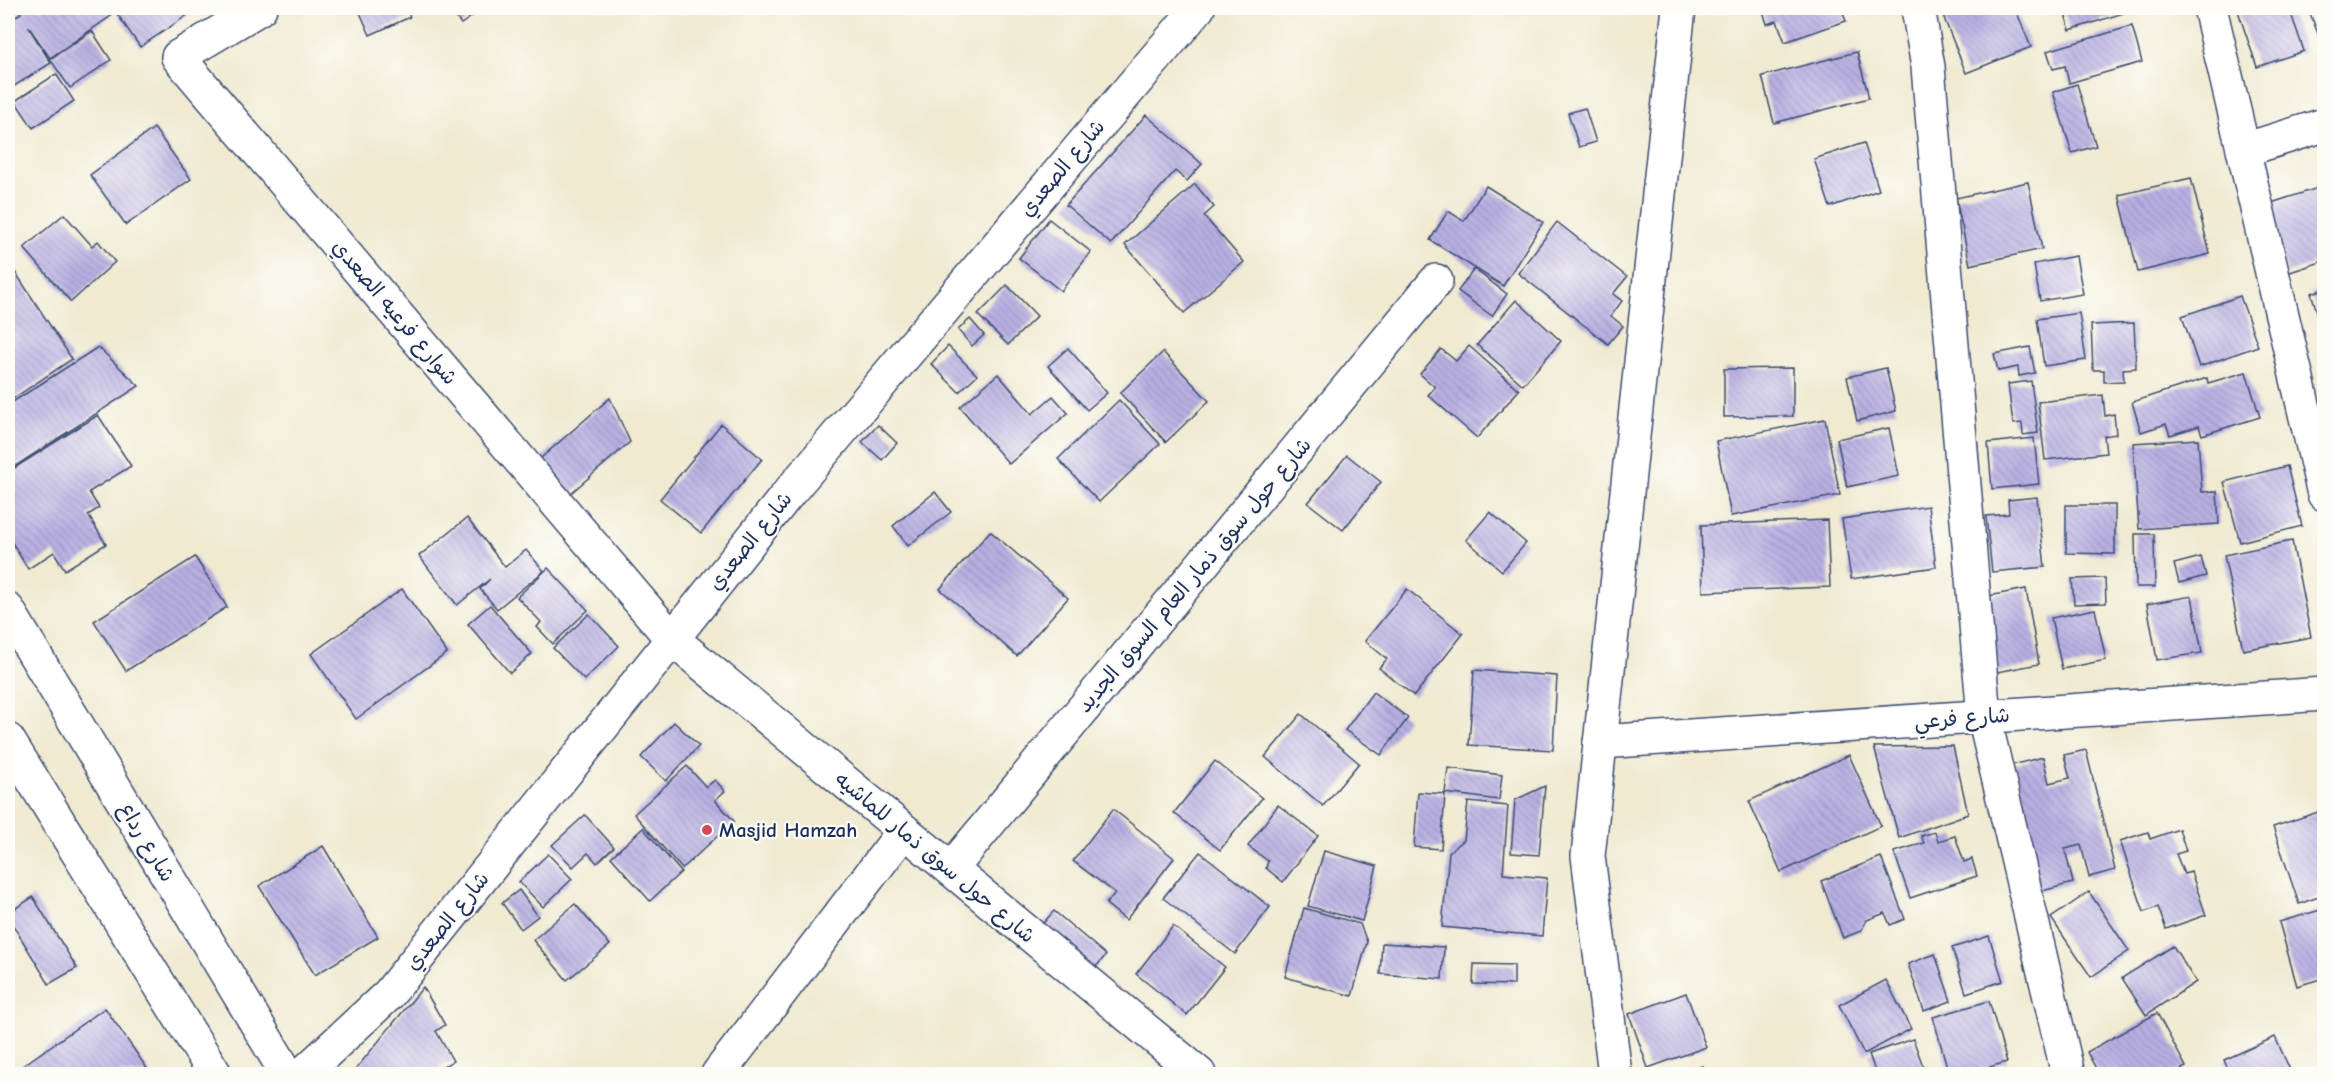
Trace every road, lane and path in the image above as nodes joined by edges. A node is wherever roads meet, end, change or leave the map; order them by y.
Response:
1 (260, 8) edge
2 (1198, 8) edge
3 (1679, 8) edge
4 (1918, 8) edge
5 (2210, 8) edge
6 (2325, 125) edge
7 (2244, 150) junction
8 (1436, 281) dead end
9 (2325, 494) edge
10 (8, 610) edge
11 (672, 639) junction
12 (2325, 694) edge
13 (1984, 717) junction
14 (8, 740) edge
15 (1600, 742) junction
16 (904, 831) junction
17 (951, 869) junction
18 (215, 1074) edge
19 (287, 1074) edge
20 (303, 1074) edge
21 (718, 1074) edge
22 (1199, 1074) edge
23 (1615, 1074) edge
24 (2068, 1074) edge

1 - 11 street, شوارع فرعيه الصعدي
2 - 11 street, شارع الصعدي
3 - 15 street
4 - 13 street
5 - 7 street
6 - 7 street
7 - 9 street
8 - 17 street, شارع حول سوق ذمار العام السوق الجديد
10 - 19 street, شارع رداع
11 - 16 street, شارع حول سوق ذمار للماشيه
11 - 20 street, شارع الصعدي
12 - 13 street, شارع فرعي
13 - 15 street, شارع فرعي
13 - 24 street
14 - 18 street
15 - 23 street
16 - 17 street, شارع حول سوق ذمار للماشيه
16 - 21 street
17 - 22 street, شارع حول سوق ذمار للماشيه

